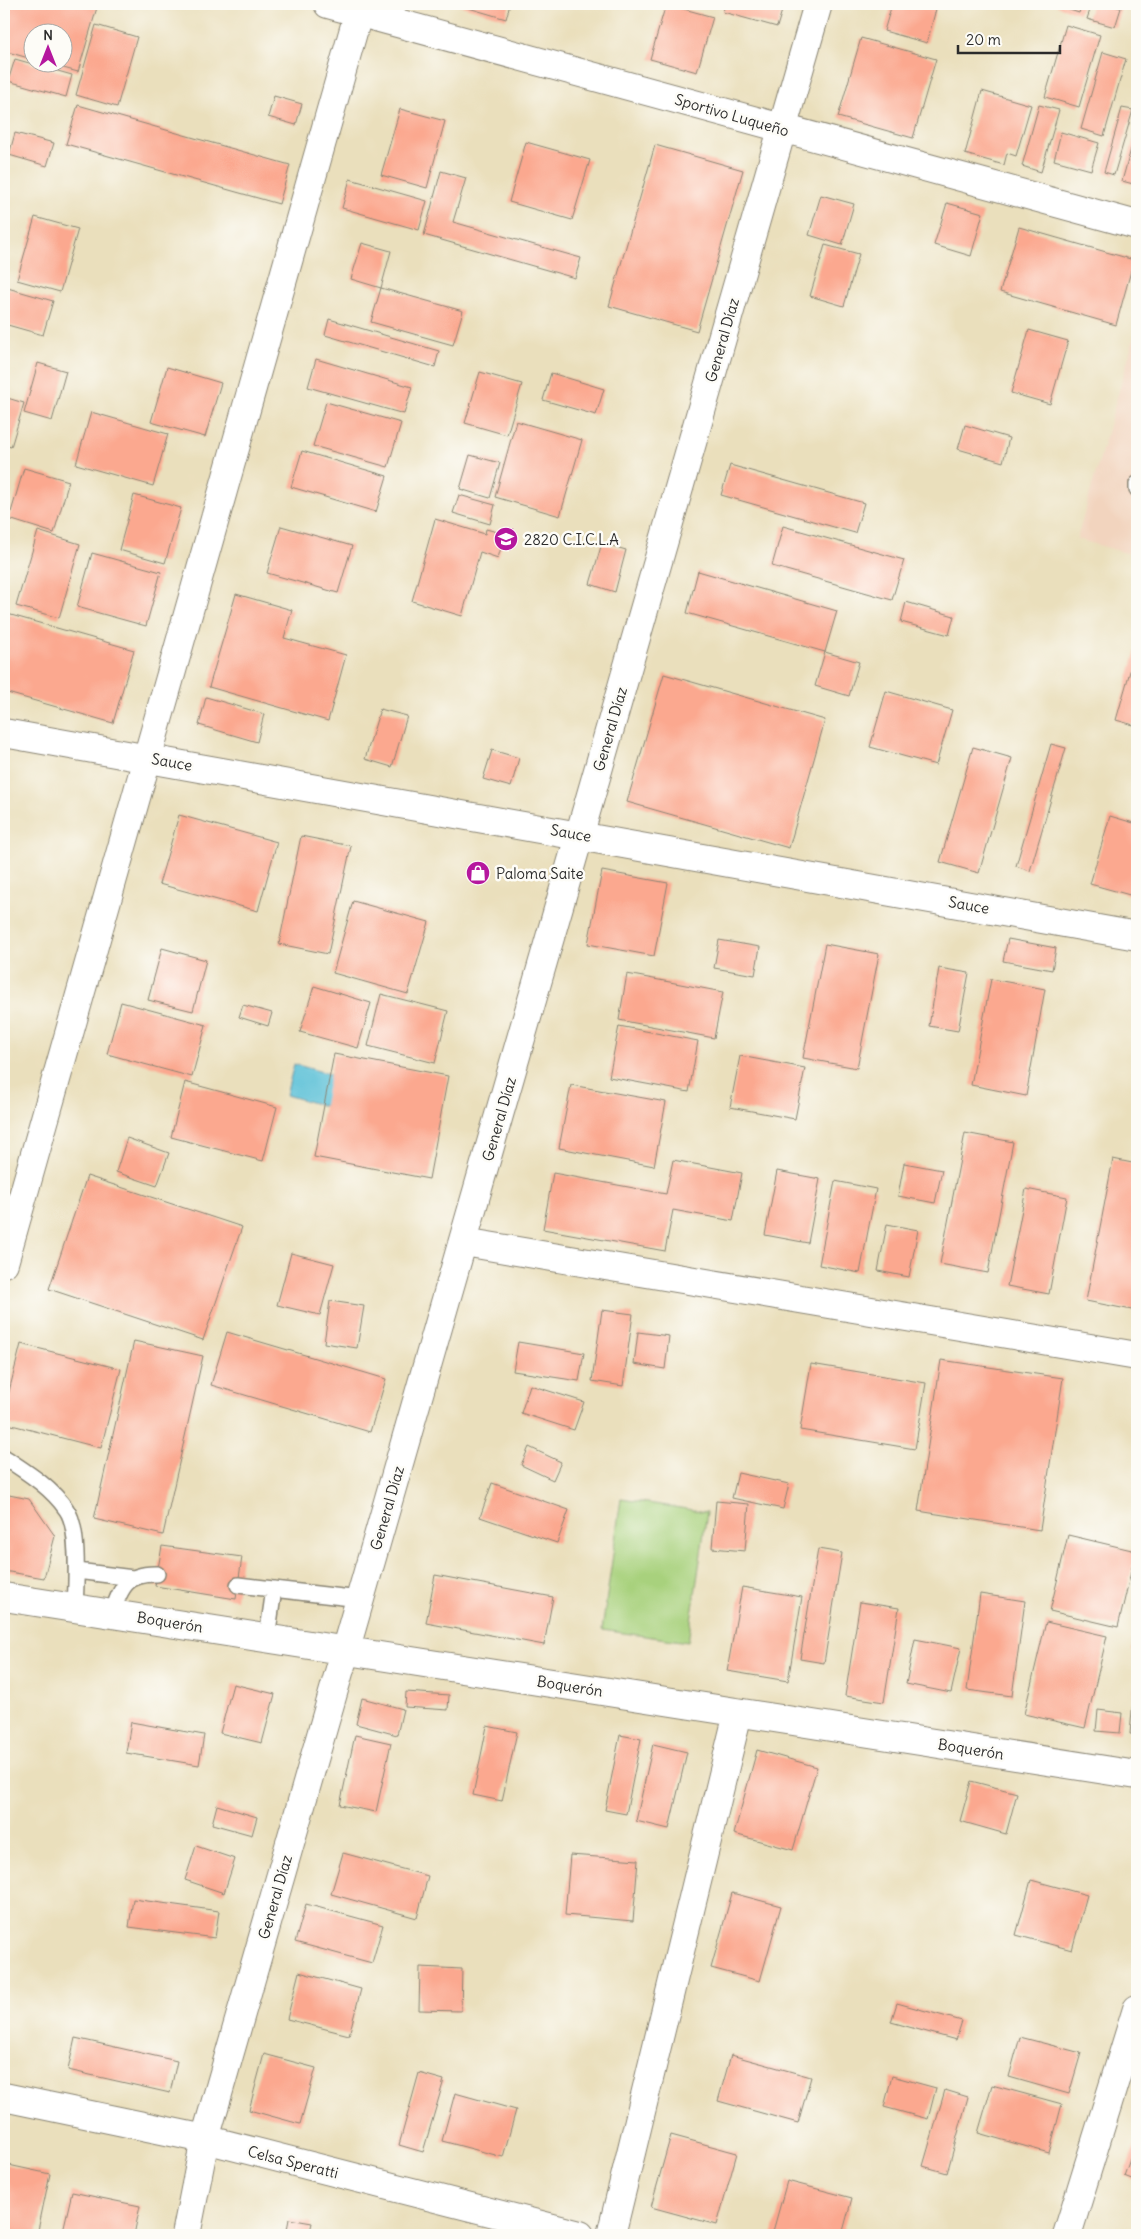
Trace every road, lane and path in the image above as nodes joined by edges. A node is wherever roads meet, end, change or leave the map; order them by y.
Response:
1 (328, 4) edge
2 (818, 4) edge
3 (360, 7) edge
4 (784, 129) junction
5 (1137, 225) edge
6 (1137, 484) edge
7 (1137, 489) edge
8 (4, 733) edge
9 (148, 758) junction
10 (579, 835) junction
11 (1137, 936) edge
12 (464, 1242) junction
13 (4, 1263) edge
14 (1137, 1356) edge
15 (4, 1457) edge
16 (77, 1571) junction
17 (157, 1574) dead end
18 (133, 1578) junction
19 (238, 1585) dead end
20 (274, 1589) junction
21 (4, 1597) edge
22 (360, 1600) junction
23 (75, 1608) junction
24 (112, 1613) junction
25 (267, 1638) junction
26 (346, 1651) junction
27 (738, 1712) junction
28 (1137, 1775) edge
29 (1137, 2009) edge
30 (4, 2097) edge
31 (206, 2139) junction
32 (186, 2235) edge
33 (580, 2235) edge
34 (611, 2235) edge
35 (1066, 2235) edge

1 - 3 street, Sportivo Luqueño
2 - 4 street, General Díaz
3 - 4 street, Sportivo Luqueño
3 - 9 street
4 - 5 street, Sportivo Luqueño
4 - 10 street, General Díaz
6 - 7 lane
8 - 9 street, Sauce
9 - 10 street, Sauce
9 - 13 street
10 - 11 street, Sauce
10 - 12 street, General Díaz
12 - 14 street
12 - 22 street, General Díaz
15 - 16 lane
16 - 18 lane
16 - 23 lane
17 - 18 lane
18 - 24 lane
19 - 20 lane
20 - 22 lane
20 - 25 lane
21 - 23 street, Boquerón
22 - 26 street, General Díaz
23 - 24 street, Boquerón
24 - 25 street, Boquerón
25 - 26 street, Boquerón
26 - 27 street, Boquerón
26 - 31 street, General Díaz
27 - 28 street, Boquerón
27 - 34 street
29 - 35 street
30 - 31 street, Celsa Speratti
31 - 32 street, General Díaz
31 - 33 street, Celsa Speratti

